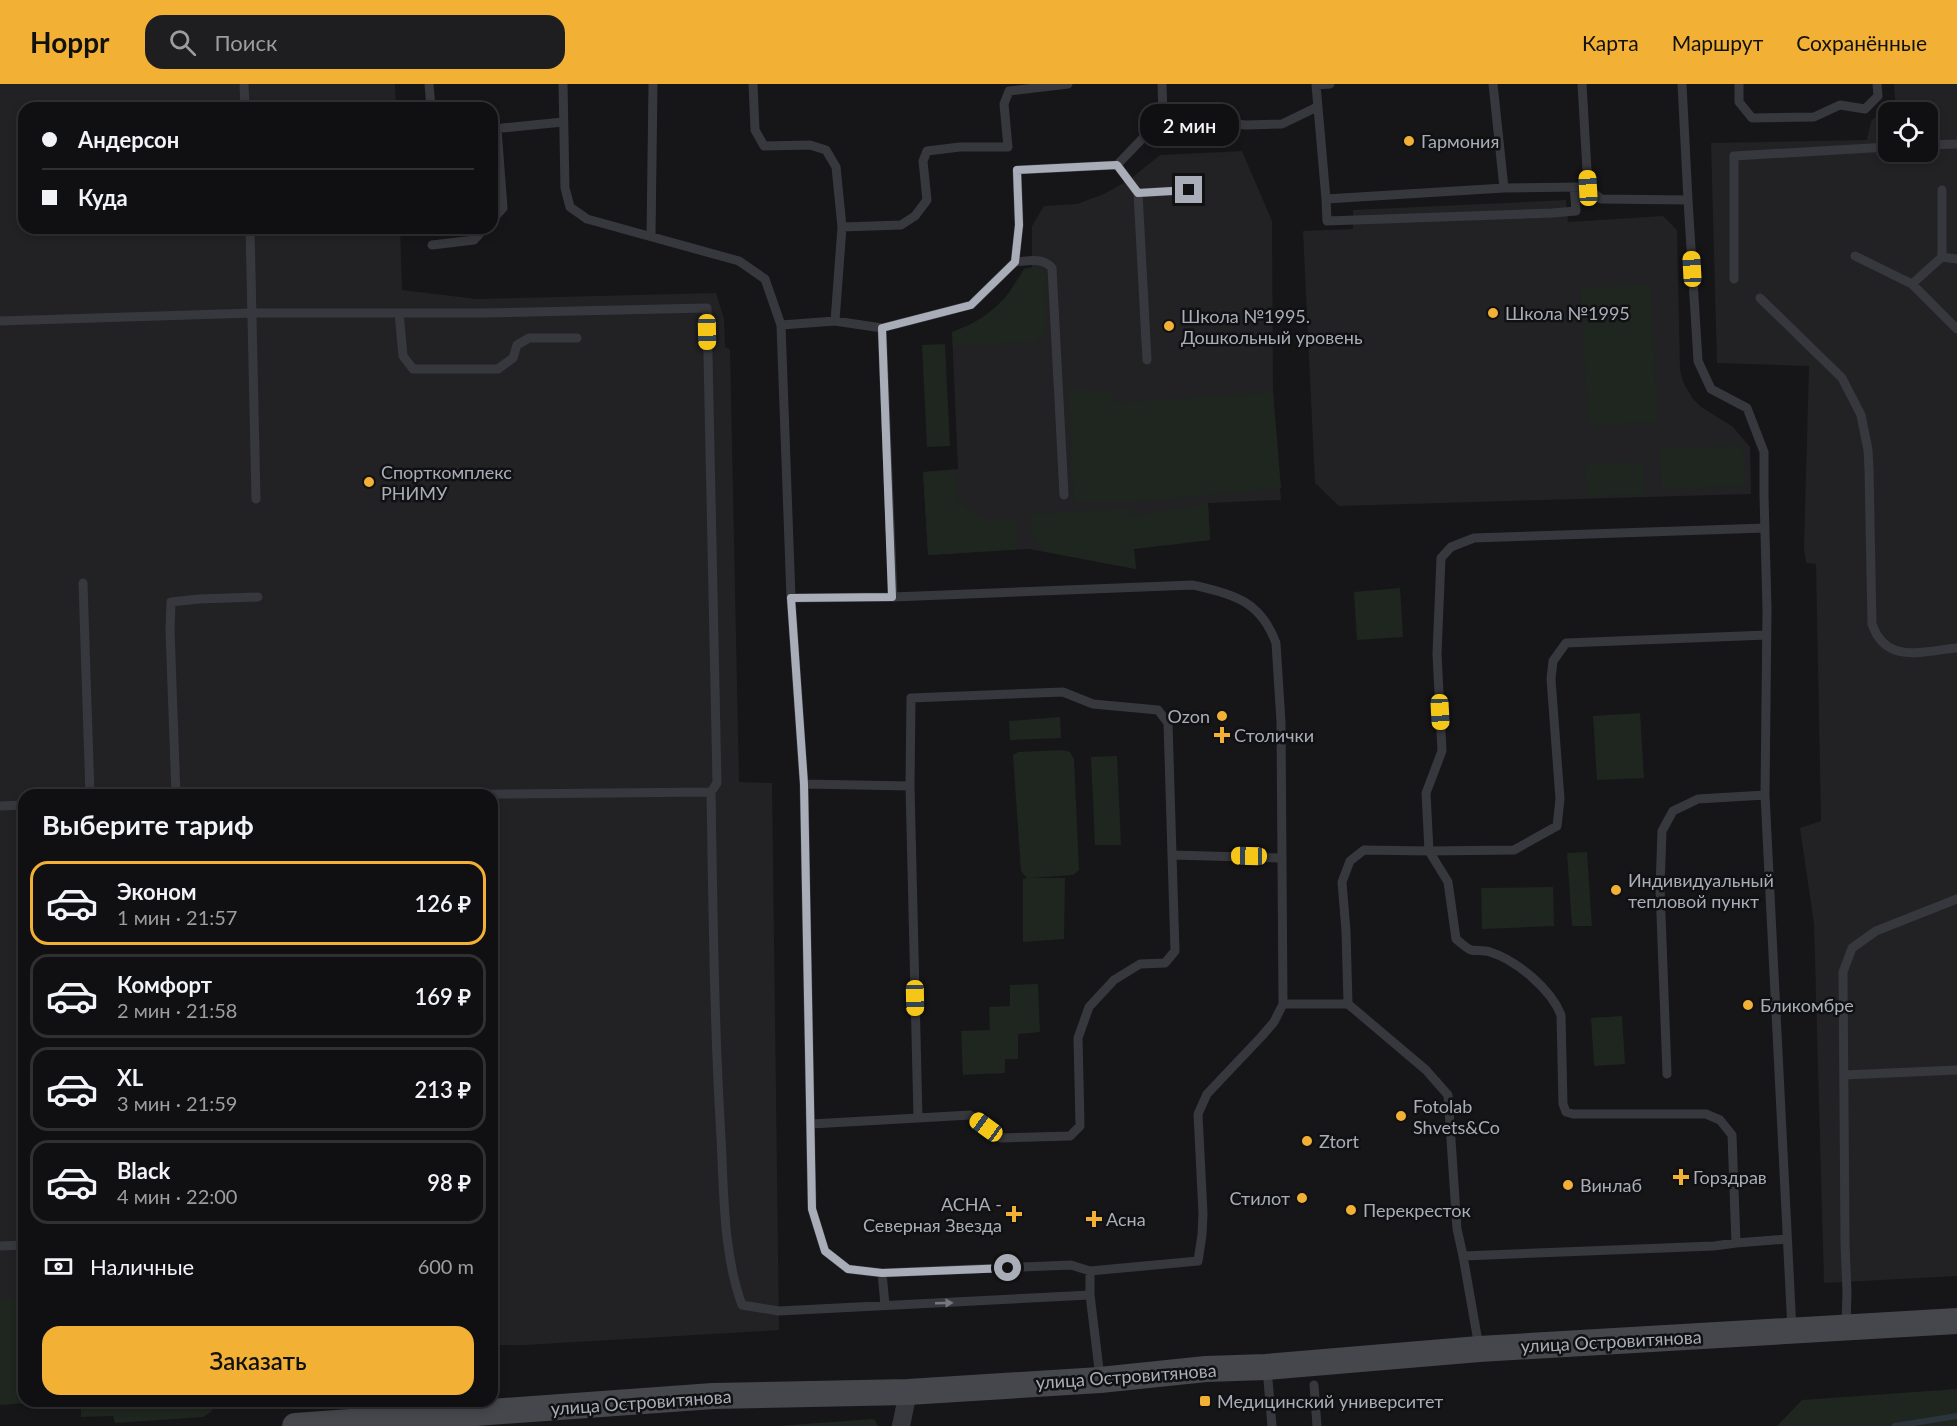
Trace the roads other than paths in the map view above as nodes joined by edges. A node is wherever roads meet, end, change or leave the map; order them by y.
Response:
1 (244, 84) edge
2 (429, 84) edge
3 (563, 84) edge
4 (653, 84) edge
5 (753, 84) edge
6 (1068, 84) edge
7 (1162, 84) edge
8 (1330, 84) edge
9 (1493, 84) edge
10 (1582, 84) edge
11 (1682, 84) edge
12 (1739, 84) edge
13 (1877, 84) edge
14 (245, 102) edge
15 (430, 102) edge
16 (1317, 107) junction
17 (1163, 117) junction
18 (563, 122) junction
19 (498, 129) edge
20 (1957, 144) edge
21 (1938, 145) edge
22 (1878, 148) edge
23 (498, 164) edge
24 (1117, 165) junction
25 (1574, 187) junction
26 (1504, 188) junction
27 (1588, 188) junction
28 (1189, 190) dead end
29 (1942, 190) dead end
30 (1138, 193) junction
31 (1326, 199) junction
32 (1688, 200) junction
33 (498, 213) edge
34 (842, 227) junction
35 (250, 234) edge
36 (480, 234) edge
37 (651, 236) junction
38 (432, 245) dead end
39 (1856, 256) dead end
40 (1942, 257) junction
41 (1957, 258) edge
42 (1015, 262) junction
43 (1734, 279) dead end
44 (1912, 284) junction
45 (1760, 298) dead end
46 (253, 313) junction
47 (399, 313) junction
48 (0, 321) edge
49 (835, 321) junction
50 (781, 325) junction
51 (882, 328) junction
52 (1957, 329) edge
53 (577, 338) dead end
54 (1147, 360) dead end
55 (1064, 495) dead end
56 (256, 499) dead end
57 (1765, 528) junction
58 (83, 583) dead end
59 (258, 597) dead end
60 (892, 597) junction
61 (791, 598) junction
62 (1767, 635) junction
63 (1957, 648) edge
64 (804, 784) junction
65 (910, 786) junction
66 (90, 789) edge
67 (176, 789) edge
68 (711, 792) junction
69 (498, 794) edge
70 (1765, 795) junction
71 (18, 805) edge
72 (0, 806) edge
73 (1429, 851) junction
74 (1172, 855) junction
75 (1281, 858) junction
76 (1957, 899) edge
77 (1283, 1004) junction
78 (1348, 1004) junction
79 (1957, 1070) edge
80 (1667, 1074) dead end
81 (1844, 1075) junction
82 (918, 1118) junction
83 (811, 1124) junction
84 (1787, 1239) junction
85 (1736, 1242) junction
86 (18, 1245) edge
87 (0, 1246) edge
88 (1463, 1256) junction
89 (1090, 1271) junction
90 (882, 1273) junction
91 (1090, 1296) junction
92 (885, 1305) junction
93 (1957, 1321) edge
94 (1845, 1327) junction
95 (1792, 1330) junction
96 (1479, 1349) junction
97 (1266, 1367) junction
98 (1100, 1380) junction
99 (1314, 1385) dead end
100 (908, 1392) junction
101 (295, 1426) edge
102 (901, 1426) edge
103 (1272, 1426) edge
104 (1317, 1426) edge

1 - 14 lane
2 - 15 lane
3 - 18 lane
4 - 37 lane
5 - 34 lane
6 - 34 lane
7 - 17 lane
8 - 16 lane
9 - 26 lane
10 - 27 lane
11 - 32 lane
12 - 13 lane
16 - 17 lane
16 - 31 lane
17 - 24 lane
18 - 19 lane
18 - 37 lane
20 - 21 lane
22 - 43 lane
23 - 33 lane
24 - 30 lane
24 - 42 lane
25 - 26 lane
25 - 27 lane
25 - 31 lane
26 - 31 lane
27 - 32 lane
28 - 30 lane
29 - 40 lane
30 - 54 lane
32 - 57 lane
34 - 49 lane
35 - 46 lane
36 - 38 lane
37 - 50 lane
39 - 44 lane
40 - 41 lane
40 - 44 lane
42 - 51 lane
42 - 55 lane
44 - 52 lane
45 - 63 lane
46 - 47 lane
46 - 48 lane
46 - 56 lane
47 - 53 lane
47 - 68 lane
49 - 50 lane
49 - 51 lane
50 - 61 lane
51 - 60 lane
57 - 62 lane
57 - 73 lane
58 - 66 lane
59 - 67 lane
60 - 61 lane
60 - 75 lane
61 - 64 lane
62 - 70 lane
62 - 73 lane
64 - 65 lane
64 - 83 lane
65 - 74 lane
65 - 82 lane
68 - 69 lane
68 - 92 lane
70 - 80 lane
70 - 84 lane
71 - 72 lane
73 - 78 lane
73 - 85 lane
74 - 75 lane
74 - 82 lane
75 - 77 lane
76 - 81 lane
77 - 78 lane
77 - 89 lane
78 - 88 lane
79 - 81 lane
81 - 94 lane
82 - 83 lane
83 - 90 lane
84 - 85 lane
84 - 95 lane
85 - 88 lane
86 - 87 lane
88 - 96 lane
89 - 90 lane
89 - 91 lane
90 - 92 lane
92 -> 91 lane
91 - 98 lane
93 - 94 main road, улица Островитянова
94 - 95 main road, улица Островитянова
95 - 96 main road, улица Островитянова
96 - 97 main road, улица Островитянова
97 - 98 main road, улица Островитянова
97 - 103 lane
98 - 100 main road, улица Островитянова
99 - 104 lane
100 - 101 main road, улица Островитянова
100 - 102 street

